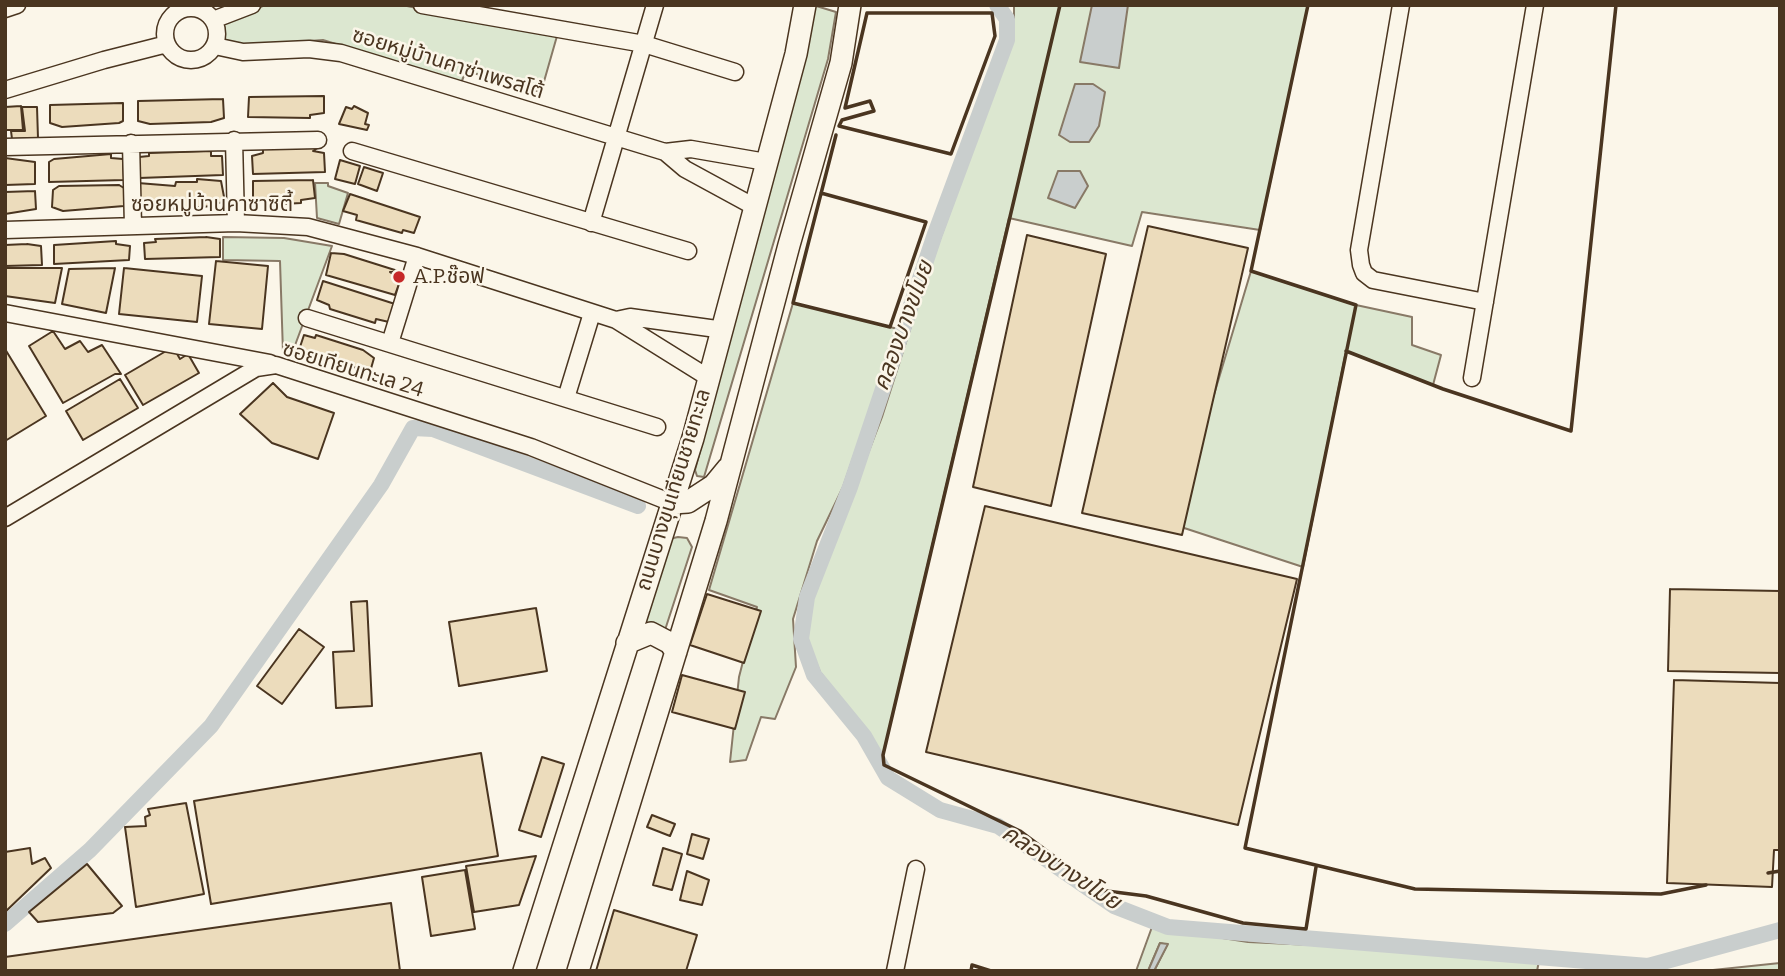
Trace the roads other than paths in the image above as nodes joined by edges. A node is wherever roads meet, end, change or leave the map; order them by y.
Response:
1 (17, 5) edge
2 (252, 5) edge
3 (422, 5) edge
4 (655, 5) edge
5 (850, 5) edge
6 (1401, 5) edge
7 (1535, 5) edge
8 (182, 7) edge
9 (805, 8) edge
10 (5, 9) edge
11 (213, 20) junction
12 (167, 44) junction
13 (644, 44) junction
14 (215, 46) junction
15 (735, 72) dead end
16 (5, 90) edge
17 (616, 137) junction
18 (233, 140) junction
19 (318, 140) dead end
20 (131, 143) junction
21 (5, 147) edge
22 (352, 151) dead end
23 (665, 152) junction
24 (721, 155) junction
25 (766, 162) junction
26 (712, 184) junction
27 (753, 206) junction
28 (236, 223) junction
29 (591, 223) junction
30 (133, 226) junction
31 (5, 230) edge
32 (688, 251) dead end
33 (417, 256) junction
34 (1485, 302) junction
35 (5, 313) edge
36 (592, 313) junction
37 (307, 318) dead end
38 (616, 320) junction
39 (679, 324) junction
40 (724, 330) junction
41 (390, 343) junction
42 (670, 352) junction
43 (276, 365) junction
44 (709, 378) junction
45 (1472, 378) dead end
46 (566, 398) junction
47 (657, 427) dead end
48 (731, 463) junction
49 (672, 503) junction
50 (5, 518) edge
51 (627, 643) junction
52 (676, 652) junction
53 (916, 869) dead end
54 (524, 971) edge
55 (578, 971) edge
56 (895, 971) edge

1 - 10 street
2 - 11 street
3 - 13 street
4 - 13 street
5 - 48 main road
6 - 34 street
7 - 34 street
8 - 11 street
8 - 12 street
9 - 25 main road, ถนนบางขุนเทียนชายทะเล
11 - 14 street
12 - 14 street, ซอยหมู่บ้านคาซ่าเพรสโต้
12 - 16 street
13 - 15 street
13 - 17 street
14 - 17 street, ซอยหมู่บ้านคาซ่าเพรสโต้
17 - 23 street, ซอยหมู่บ้านคาซ่าเพรสโต้
17 - 29 street
18 - 19 street
18 - 20 street
18 - 28 street
20 - 21 street
20 - 30 street
22 - 29 street
23 - 24 street, ซอยหมู่บ้านคาซ่าเพรสโต้
23 - 26 street, ซอยหมู่บ้านคาซ่าเพรสโต้
24 - 25 street, ซอยหมู่บ้านคาซ่าเพรสโต้
24 - 26 street
25 - 27 main road, ถนนบางขุนเทียนชายทะเล
26 - 27 street, ซอยหมู่บ้านคาซ่าเพรสโต้
27 - 40 main road, ถนนบางขุนเทียนชายทะเล
28 - 30 street, ซอยหมู่บ้านคาซาซิตี้
28 - 33 street, ซอยหมู่บ้านคาซาซิตี้
29 - 32 street
30 - 31 street, ซอยหมู่บ้านคาซาซิตี้
33 - 36 street, ซอยหมู่บ้านคาซาซิตี้
33 - 41 street
34 - 45 street
35 - 43 street
36 - 38 street, ซอยหมู่บ้านคาซาซิตี้
36 - 46 street
37 - 41 street
38 - 39 street, ซอยหมู่บ้านคาซาซิตี้
38 - 42 street, ซอยหมู่บ้านคาซาซิตี้
39 - 40 street, ซอยหมู่บ้านคาซาซิตี้
39 - 42 street
40 - 44 main road, ถนนบางขุนเทียนชายทะเล
41 - 46 street
42 - 44 street, ซอยหมู่บ้านคาซาซิตี้
43 - 49 street, ซอยเทียนทะเล 24
43 - 50 street, ซอยเทียนทะเล 24
44 - 49 main road, ถนนบางขุนเทียนชายทะเล
46 - 47 street
48 - 49 main road
48 - 52 main road
49 - 51 main road, ถนนบางขุนเทียนชายทะเล
51 - 52 main road
51 - 54 main road, ถนนบางขุนเทียนชายทะเล
52 - 55 main road
53 - 56 street

